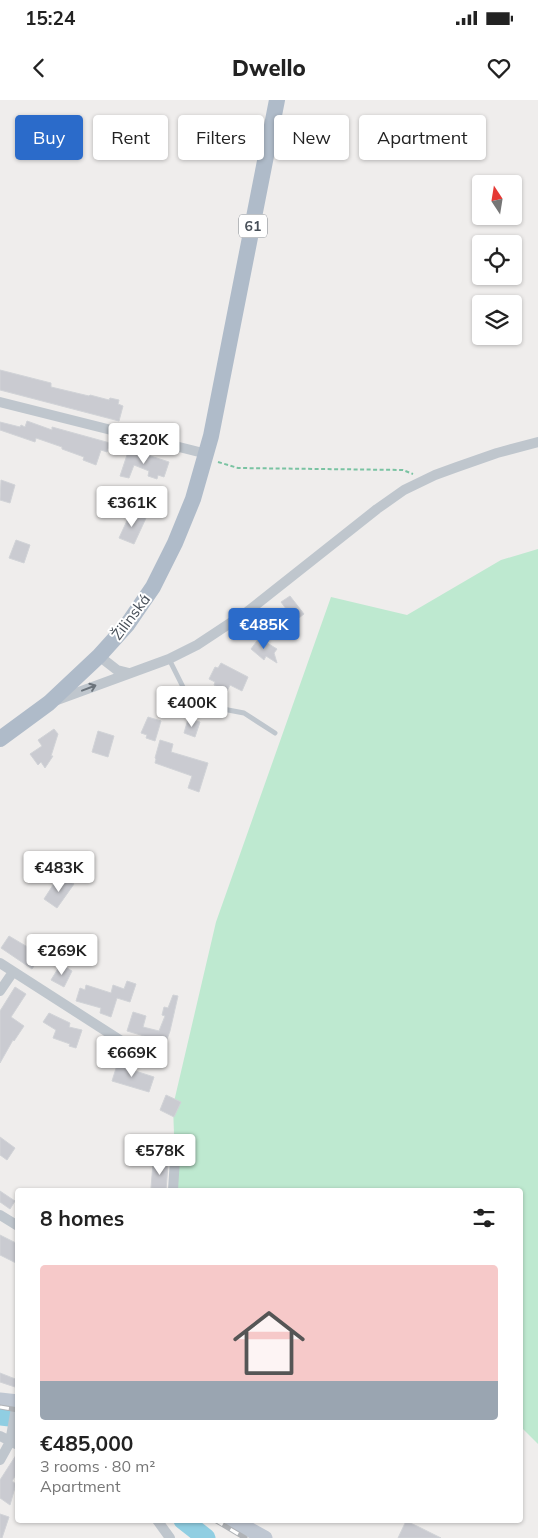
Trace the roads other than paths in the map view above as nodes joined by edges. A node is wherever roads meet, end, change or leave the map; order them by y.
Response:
1 (277, 100) edge
2 (0, 402) edge
3 (538, 442) edge
4 (212, 458) junction
5 (99, 656) junction
6 (169, 659) junction
7 (129, 673) junction
8 (49, 703) junction
9 (275, 732) dead end
10 (0, 738) edge
11 (0, 963) edge
12 (13, 972) junction
13 (0, 991) edge
14 (151, 1060) dead end
15 (175, 1159) dead end
16 (173, 1188) edge
17 (0, 1215) edge
18 (15, 1224) edge
19 (0, 1400) edge
20 (15, 1406) edge
21 (15, 1411) edge
22 (0, 1436) edge
23 (14, 1444) edge
24 (0, 1460) edge
25 (159, 1523) edge
26 (238, 1523) edge
27 (170, 1538) edge
28 (265, 1538) edge

1 - 4 main road, 61
2 - 4 street
3 - 6 street
4 - 5 main road, Žilinská / 61
5 - 7 street
5 - 8 main road, Žilinská / 61
6 - 7 street
6 - 9 lane
8 -> 7 street
8 - 10 main road, Žilinská / 61
11 - 12 street
12 - 13 street
12 - 14 street
15 - 16 street
17 - 18 street
19 - 20 main road
21 - 23 street
22 - 23 street
23 - 24 street
25 - 27 street
26 - 28 main road

